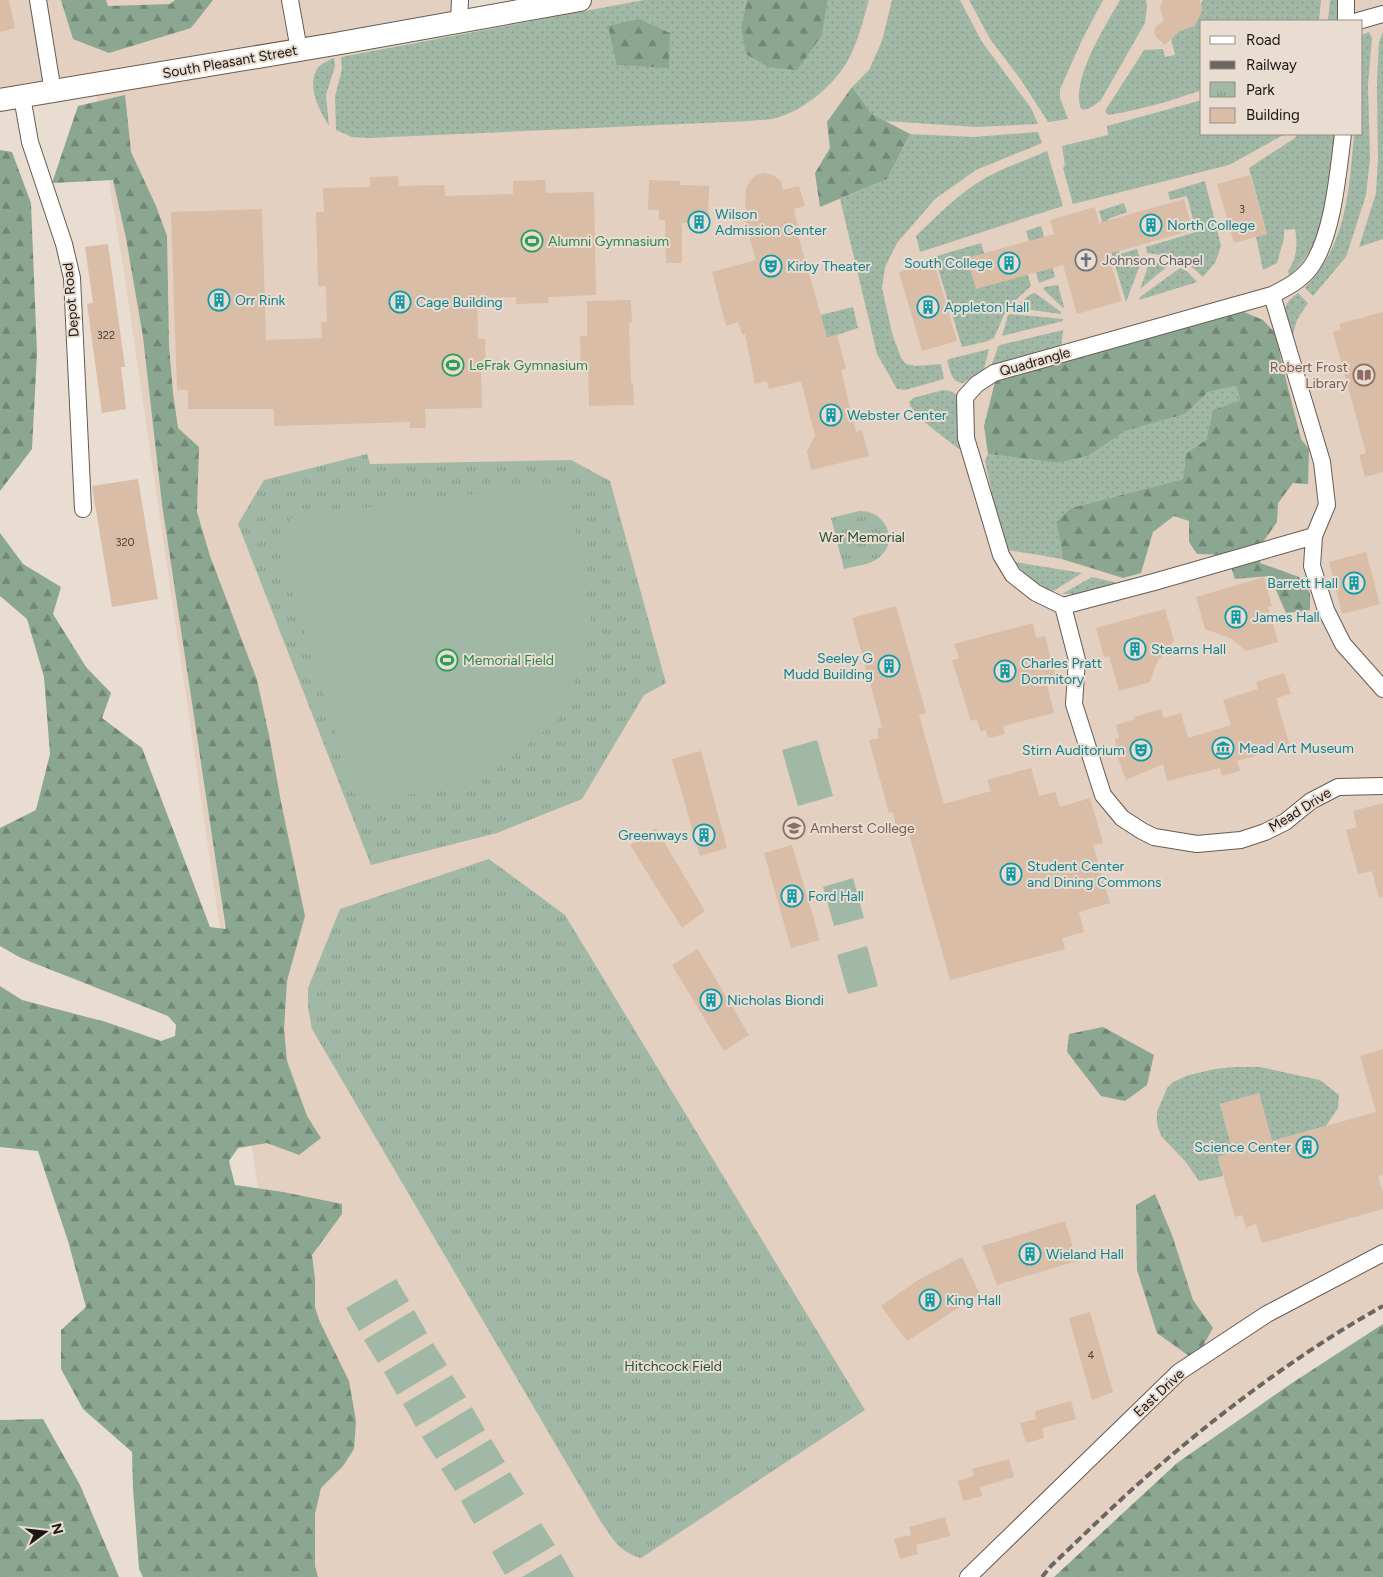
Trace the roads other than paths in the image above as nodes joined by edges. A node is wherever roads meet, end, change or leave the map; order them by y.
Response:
1 (38, 0) edge
2 (290, 0) edge
3 (460, 0) edge
4 (580, 0) edge
5 (1346, 0) edge
6 (1383, 14) edge
7 (1346, 20) edge
8 (1362, 20) edge
9 (459, 22) junction
10 (299, 50) junction
11 (53, 92) junction
12 (11, 99) edge
13 (1343, 135) edge
14 (1272, 295) junction
15 (83, 509) dead end
16 (1314, 536) junction
17 (1063, 606) junction
18 (1383, 689) edge
19 (1381, 786) dead end
20 (1383, 1253) edge
21 (968, 1577) edge

1 - 11 street
2 - 10 street
3 - 9 street
4 - 9 main road, South Pleasant Street
5 - 7 street
6 - 8 street
9 - 10 main road, South Pleasant Street
10 - 11 main road, South Pleasant Street
11 - 12 main road, South Pleasant Street
12 - 15 street, Depot Road
13 - 14 street
14 - 16 street
14 - 17 street, Quadrangle
16 - 17 street
16 - 18 street
17 - 19 street, Mead Drive
20 - 21 street, East Drive

